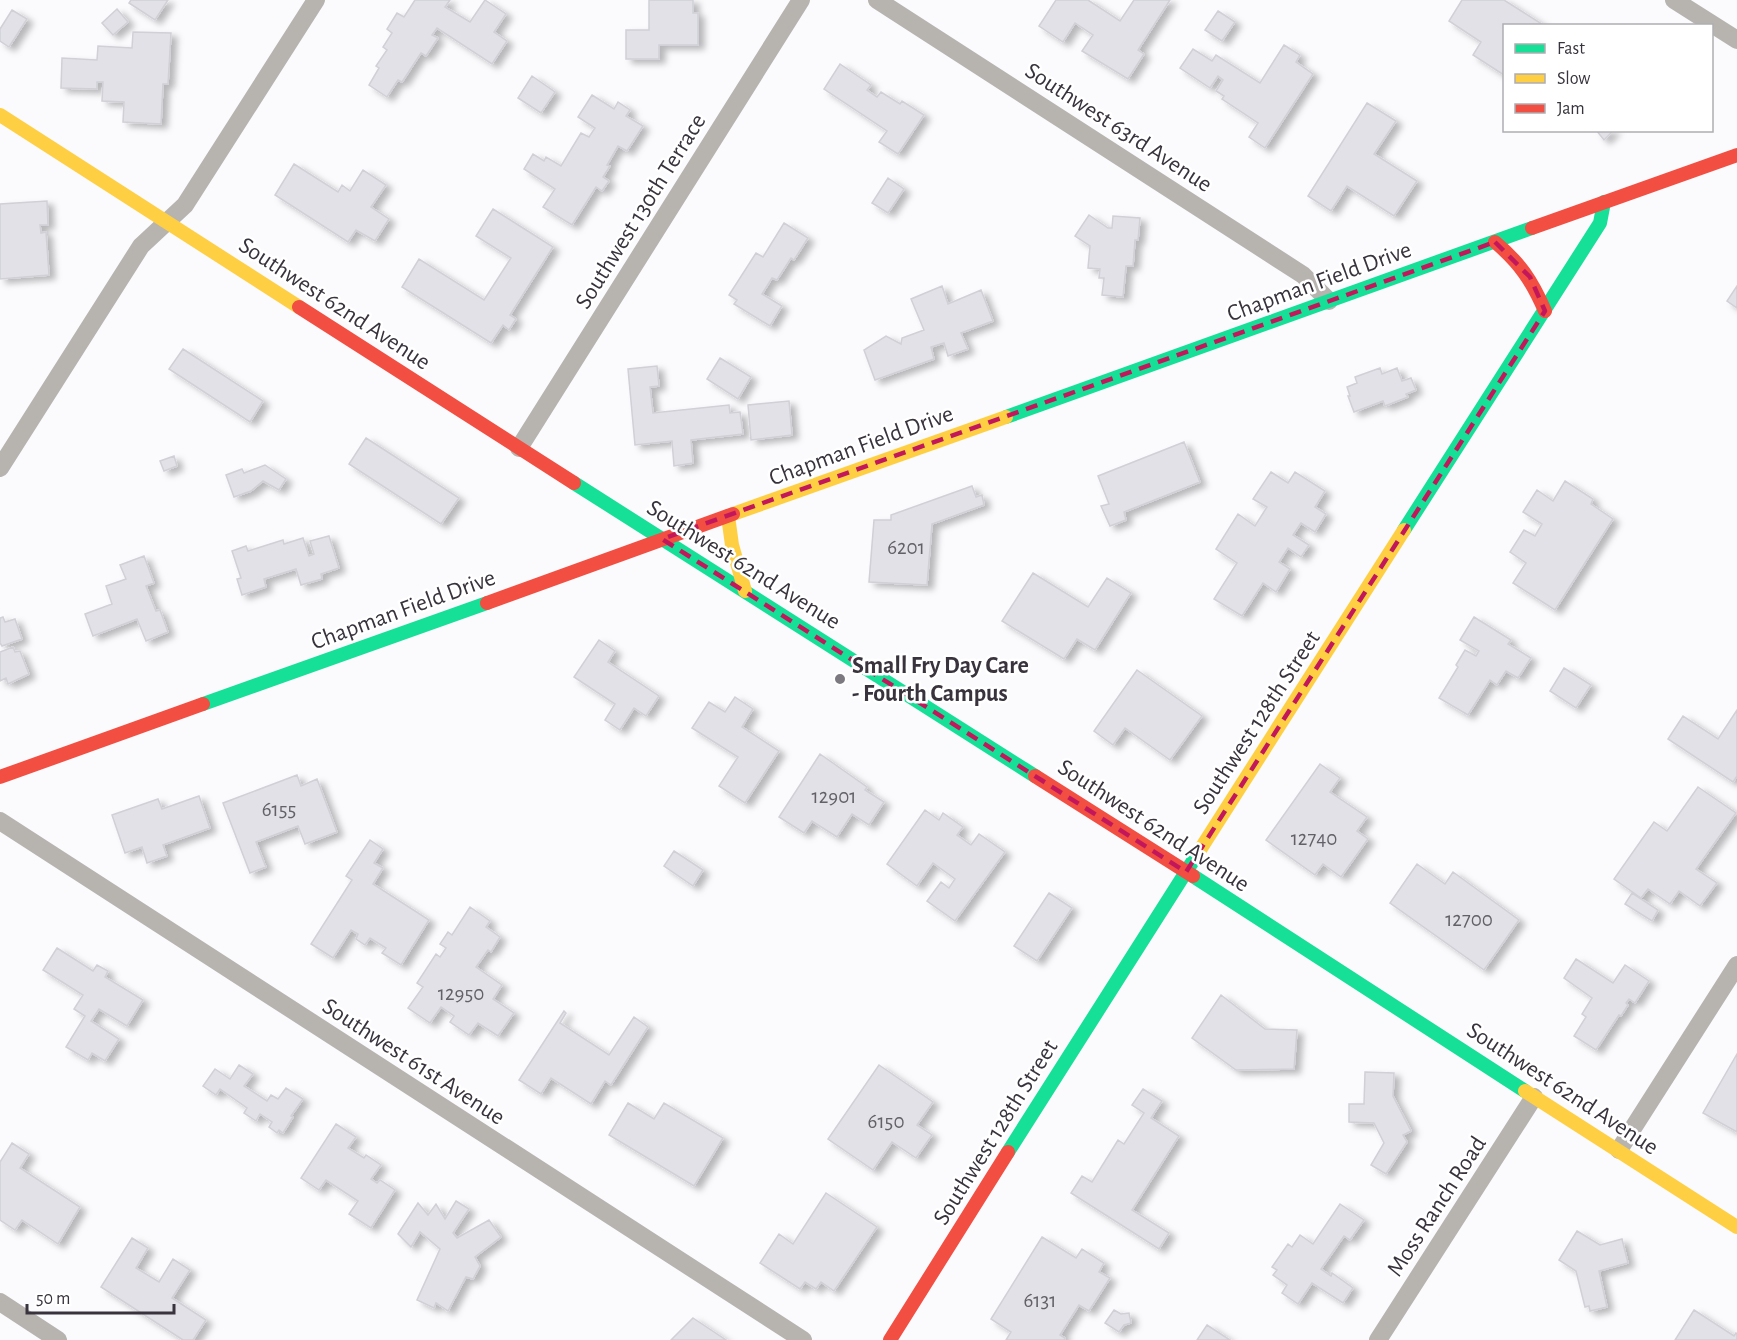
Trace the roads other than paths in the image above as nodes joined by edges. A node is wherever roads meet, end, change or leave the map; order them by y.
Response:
1 (316, 0) edge
2 (801, 0) edge
3 (877, 0) edge
4 (1674, 0) edge
5 (1712, 24) edge
6 (1713, 25) edge
7 (1737, 40) edge
8 (0, 115) edge
9 (1737, 155) edge
10 (1604, 202) junction
11 (168, 222) junction
12 (1495, 242) junction
13 (1329, 301) junction
14 (1545, 310) junction
15 (519, 448) junction
16 (0, 468) edge
17 (728, 516) junction
18 (662, 539) junction
19 (745, 591) junction
20 (0, 777) edge
21 (0, 821) edge
22 (1186, 872) junction
23 (1737, 964) edge
24 (1534, 1097) junction
25 (1619, 1150) junction
26 (1737, 1227) edge
27 (0, 1302) edge
28 (58, 1340) edge
29 (803, 1340) edge
30 (890, 1340) edge
31 (1378, 1340) edge

1 - 11 street
2 - 15 street, Southwest 130th Terrace
3 - 13 street, Southwest 63rd Avenue
4 - 5 street
6 - 7 street
8 - 11 street, Southwest 62nd Avenue
9 - 10 street, Chapman Field Drive
10 - 12 street, Chapman Field Drive
10 - 14 street, Southwest 128th Street
11 - 15 street, Southwest 62nd Avenue
11 - 16 street
12 - 13 street, Chapman Field Drive
12 - 14 street
13 - 17 street, Chapman Field Drive
14 - 22 street, Southwest 128th Street
15 - 18 street, Southwest 62nd Avenue
17 - 18 street, Chapman Field Drive
17 - 19 street
18 - 19 street, Southwest 62nd Avenue
18 - 20 street, Chapman Field Drive
19 - 22 street, Southwest 62nd Avenue
21 - 29 street, Southwest 61st Avenue
22 - 24 street, Southwest 62nd Avenue
22 - 30 street, Southwest 128th Street
23 - 25 street
24 - 25 street, Southwest 62nd Avenue
24 - 31 street, Moss Ranch Road
25 - 26 street, Southwest 62nd Avenue
27 - 28 street

